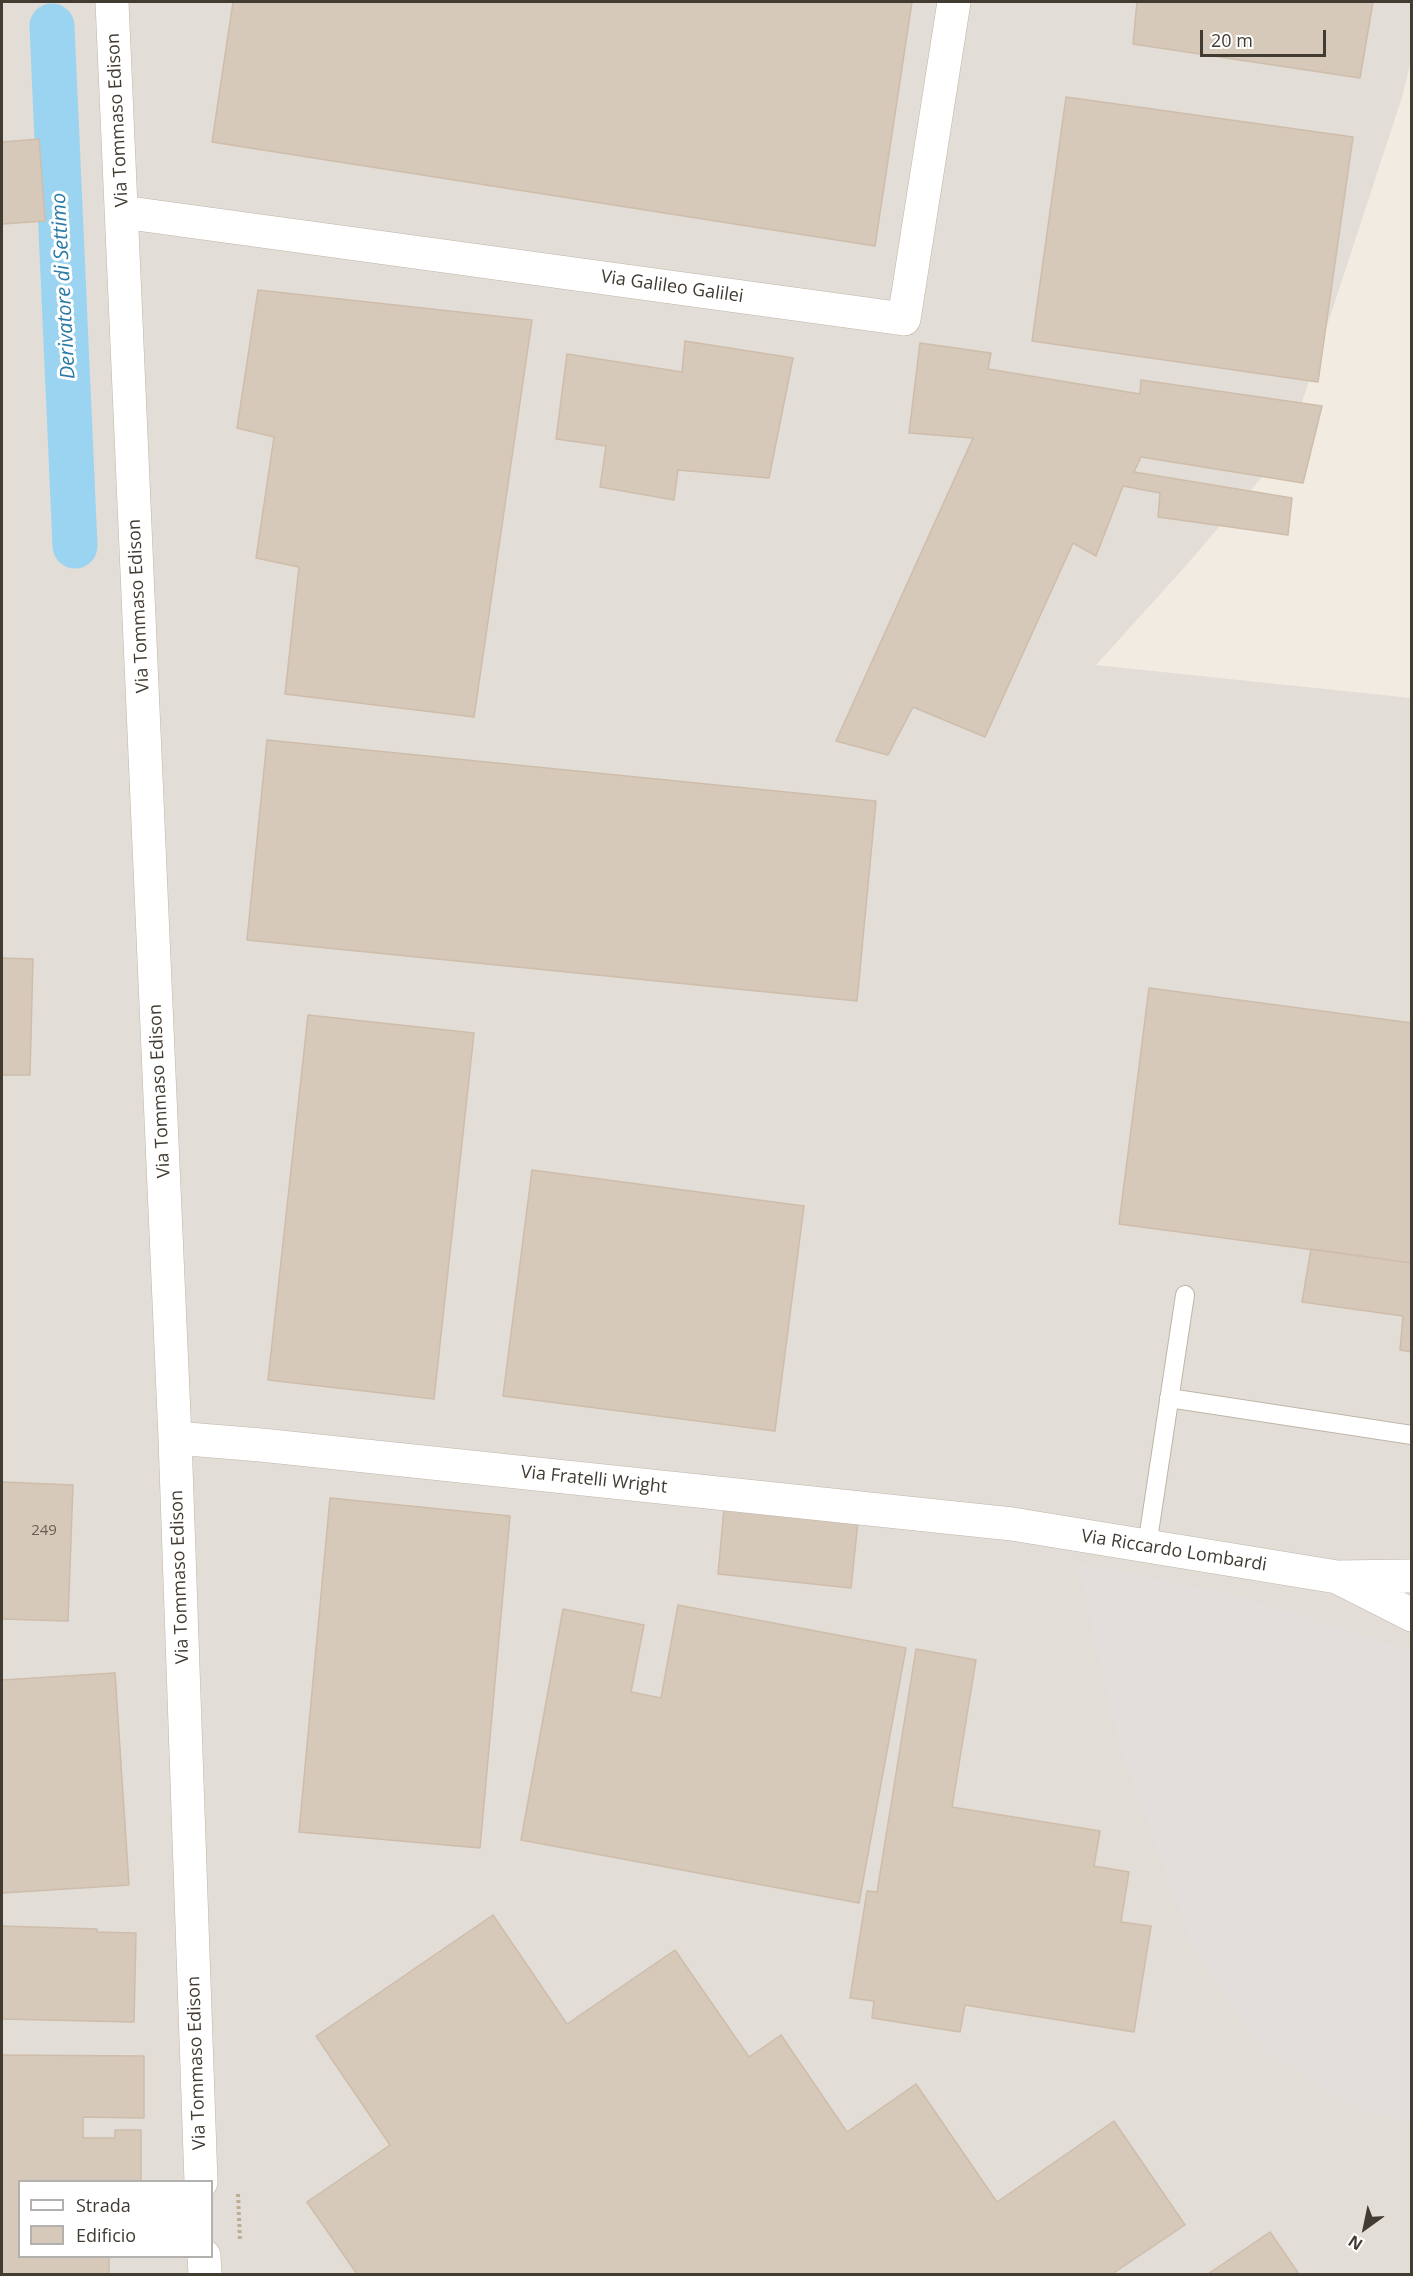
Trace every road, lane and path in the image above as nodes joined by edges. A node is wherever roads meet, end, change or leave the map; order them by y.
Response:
1 (112, 2) edge
2 (954, 2) edge
3 (122, 212) junction
4 (1185, 1295) dead end
5 (1169, 1398) junction
6 (1412, 1435) edge
7 (175, 1438) junction
8 (1011, 1524) joint
9 (1147, 1546) junction
10 (1412, 1576) edge
11 (1337, 1577) junction
12 (1412, 1615) edge
13 (201, 2180) edge
14 (204, 2258) edge
15 (205, 2274) edge

1 - 3 street, Via Tommaso Edison
2 - 3 street, Via Galileo Galilei
3 - 7 street, Via Tommaso Edison
4 - 5 lane
5 - 6 lane
5 - 9 lane
7 - 8 street, Via Fratelli Wright
7 - 13 street, Via Tommaso Edison
8 - 9 street, Via Riccardo Lombardi
9 - 11 street, Via Riccardo Lombardi
10 - 11 street, Via Riccardo Lombardi
11 - 12 street, Via Riccardo Lombardi
14 - 15 street

